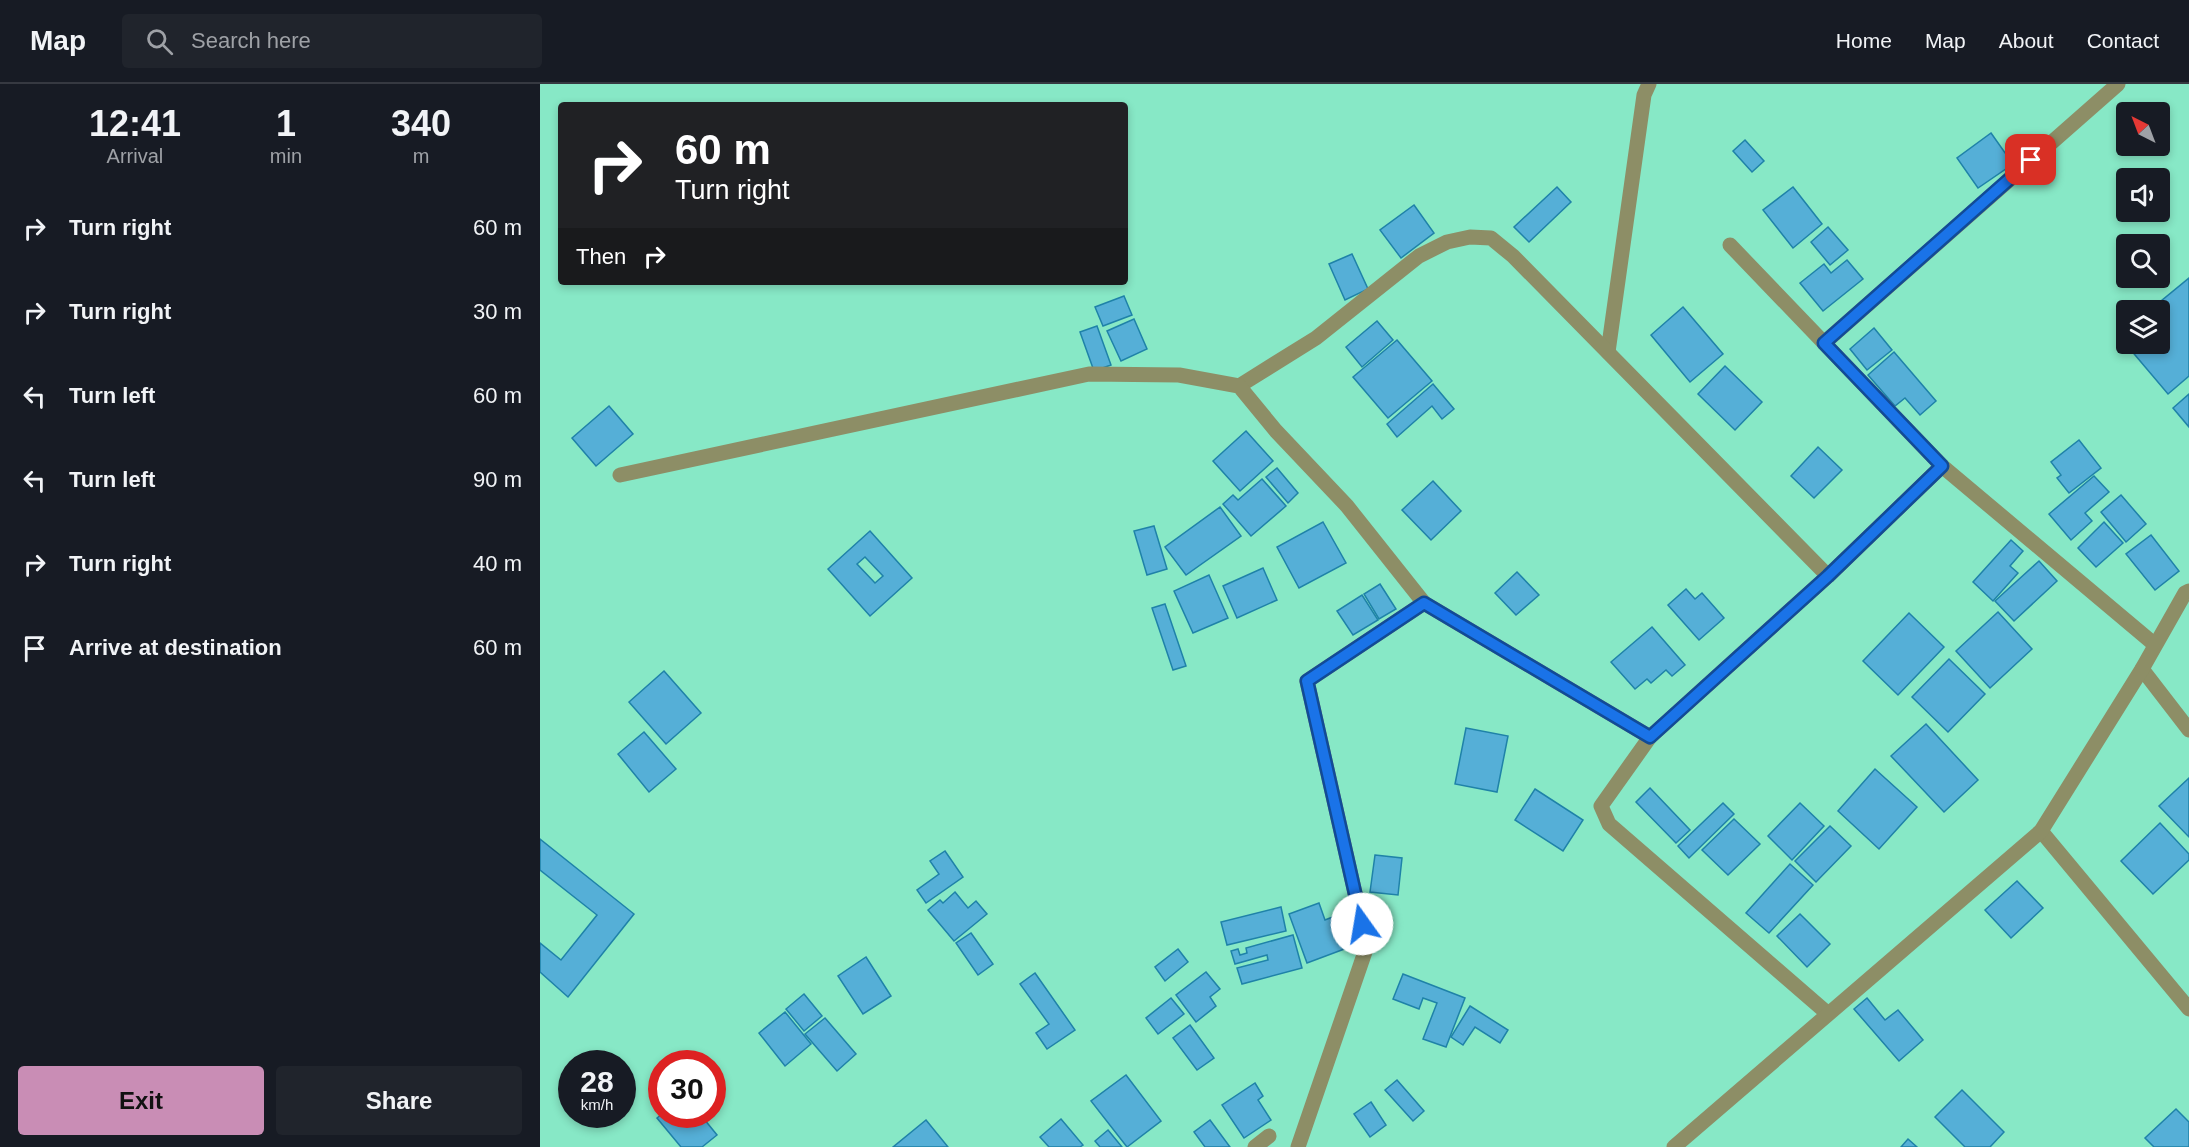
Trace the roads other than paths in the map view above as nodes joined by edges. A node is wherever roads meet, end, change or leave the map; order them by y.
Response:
1 (1649, 84) edge
2 (2118, 84) edge
3 (1730, 245) dead end
4 (1824, 343) junction
5 (1608, 352) junction
6 (1239, 386) junction
7 (1942, 466) junction
8 (620, 475) dead end
9 (1828, 576) junction
10 (2189, 591) edge
11 (1424, 603) junction
12 (2154, 644) junction
13 (2142, 669) junction
14 (2189, 730) edge
15 (1650, 737) junction
16 (2041, 831) junction
17 (2189, 1009) edge
18 (1827, 1013) junction
19 (1269, 1136) dead end
20 (1255, 1147) edge
21 (1298, 1147) edge
22 (1674, 1147) edge

1 - 5 street
2 - 4 street
3 - 4 street
4 - 7 street
5 - 6 street
5 - 9 street
6 - 8 street
6 - 11 street
7 - 9 street
7 - 12 street
9 - 15 street
10 - 12 street
11 - 15 street
11 - 21 street
12 - 13 street
13 - 14 street
13 - 16 street
15 - 18 street
16 - 17 street
16 - 18 street
18 - 22 street
19 - 20 street

